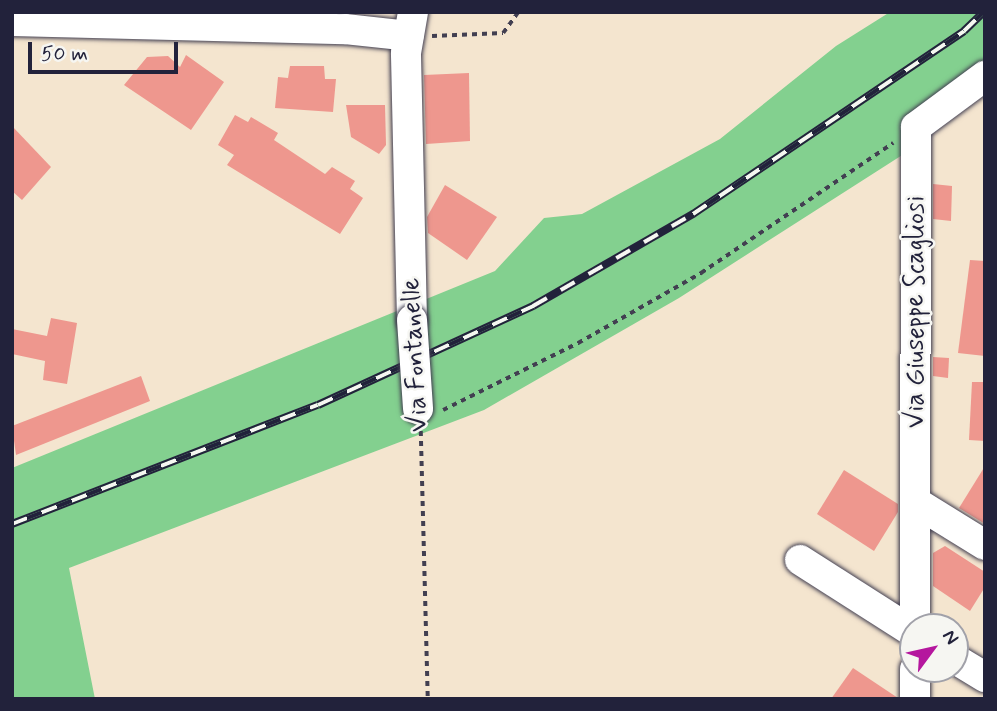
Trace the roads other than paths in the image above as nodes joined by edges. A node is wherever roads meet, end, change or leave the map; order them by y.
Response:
1 (12, 21) edge
2 (411, 24) edge
3 (985, 76) edge
4 (419, 415) road end
5 (917, 503) junction
6 (985, 545) edge
7 (800, 560) dead end
8 (915, 613) edge
9 (899, 623) edge
10 (969, 667) edge
11 (985, 677) edge

1 - 2 street
2 - 4 street, Via Fontanelle, bridge
3 - 5 street, Via Giuseppe Scagliosi
5 - 6 street
5 - 8 street, Via Giuseppe Scagliosi
7 - 9 street
10 - 11 street

